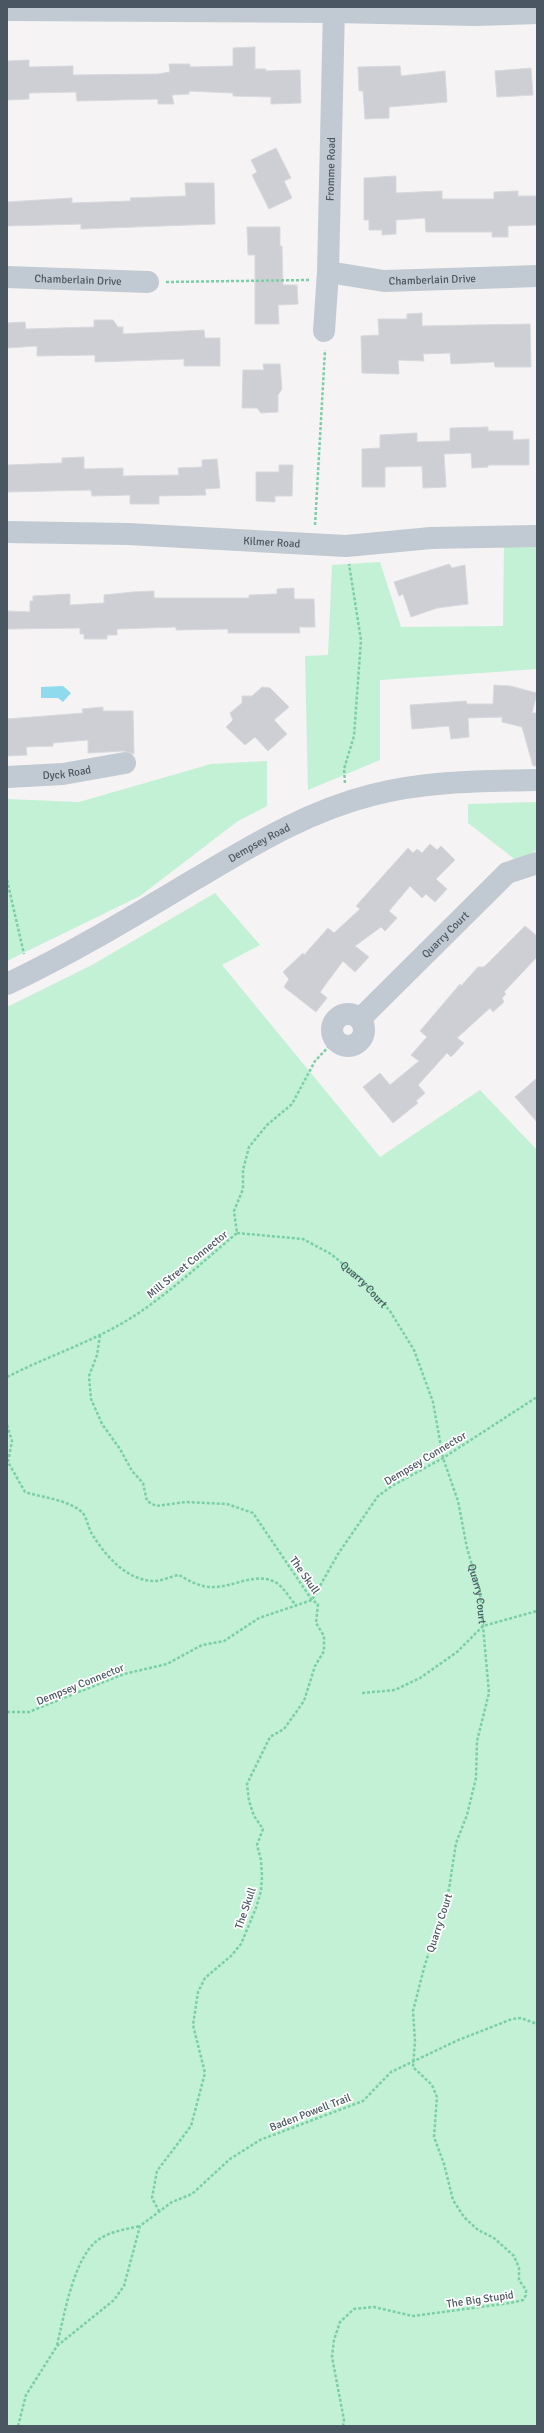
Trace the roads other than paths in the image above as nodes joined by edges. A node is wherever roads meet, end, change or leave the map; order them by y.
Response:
1 (334, 9) edge
2 (7, 10) edge
3 (537, 13) edge
4 (328, 272) junction
5 (537, 276) edge
6 (7, 277) edge
7 (148, 282) road end
8 (324, 332) road end
9 (7, 532) edge
10 (537, 536) edge
11 (125, 762) dead end
12 (7, 777) edge
13 (537, 780) edge
14 (537, 863) edge
15 (7, 984) edge
16 (335, 1040) road end

1 - 2 street
1 - 3 street
1 - 4 street, Fromme Road
4 - 5 street, Chamberlain Drive
4 - 8 street, Fromme Road
6 - 7 street, Chamberlain Drive
9 - 10 street, Kilmer Road
11 - 12 street, Dyck Road
13 - 15 street, Dempsey Road
14 - 16 street, Quarry Court

